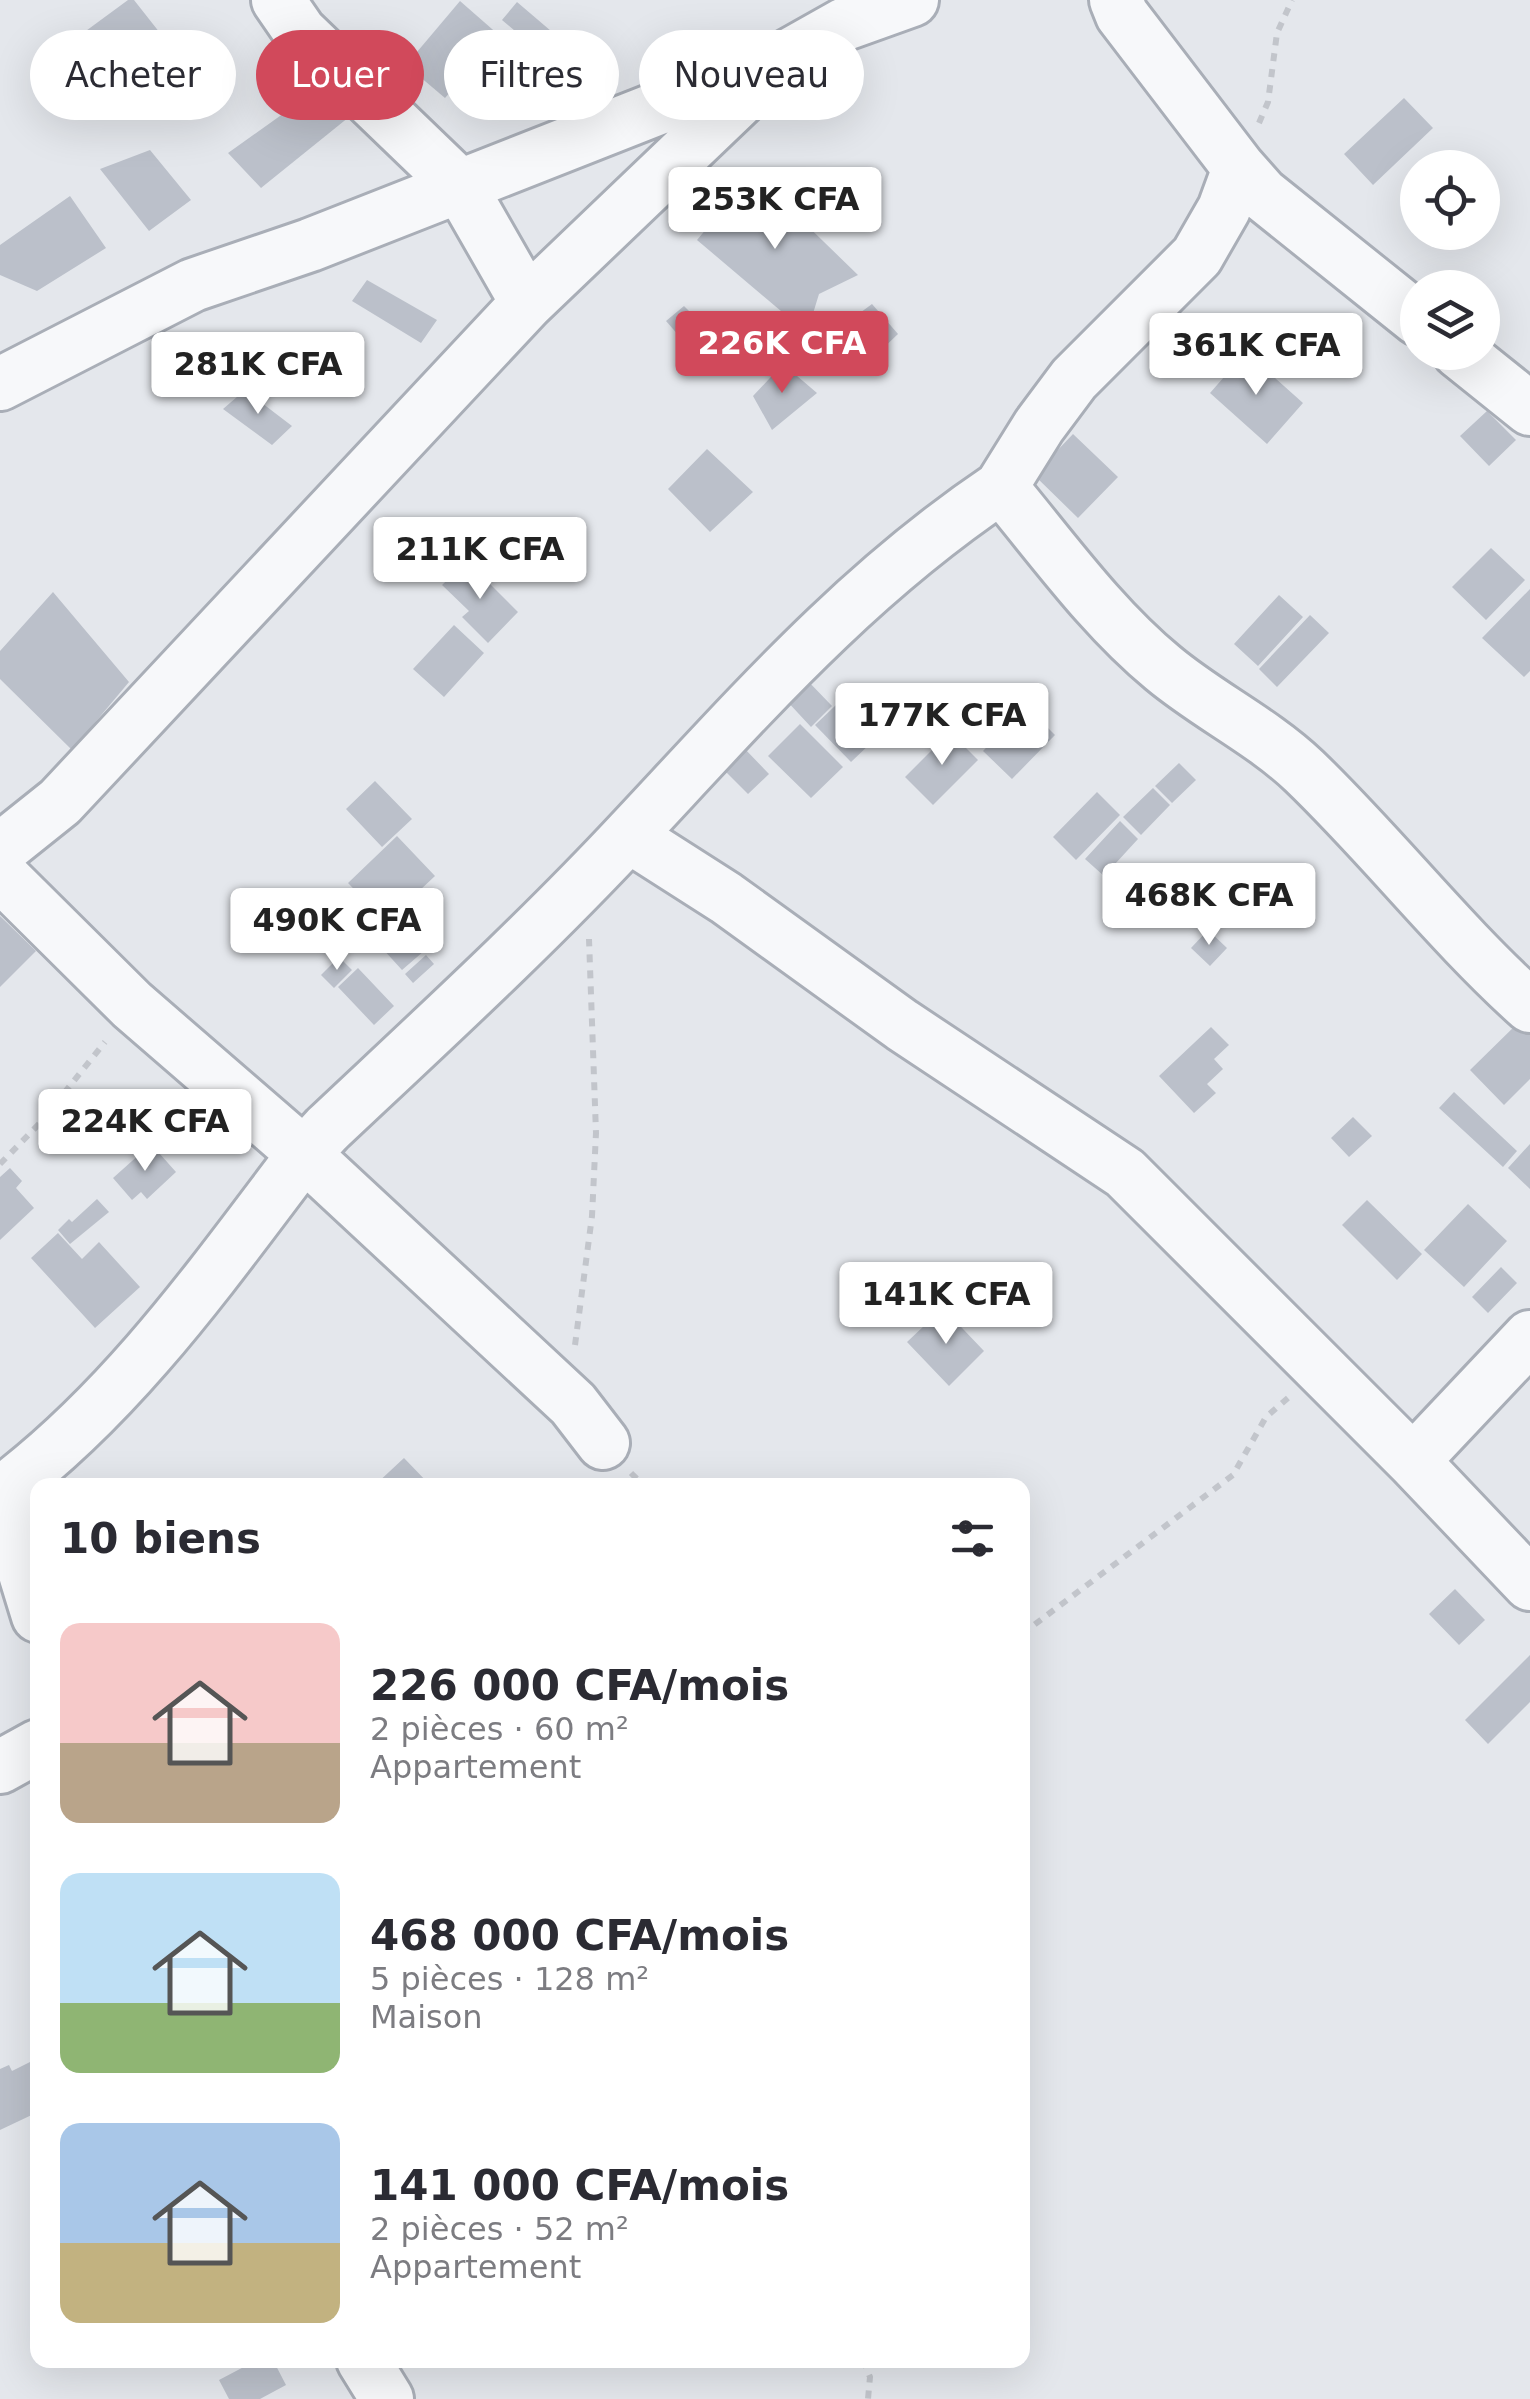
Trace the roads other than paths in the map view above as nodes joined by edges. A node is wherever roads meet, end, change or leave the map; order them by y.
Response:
1 (278, 0) edge
2 (912, 0) edge
3 (1116, 0) edge
4 (836, 12) edge
5 (815, 30) edge
6 (639, 116) edge
7 (718, 120) edge
8 (1239, 168) junction
9 (460, 186) junction
10 (527, 303) junction
11 (1400, 304) edge
12 (1482, 370) edge
13 (0, 384) edge
14 (1530, 409) edge
15 (1000, 487) junction
16 (629, 836) junction
17 (0, 850) edge
18 (0, 874) edge
19 (1530, 1006) edge
20 (304, 1154) junction
21 (1530, 1338) edge
22 (588, 1424) road end
23 (1413, 1461) junction
24 (0, 1492) edge
25 (1530, 1584) edge
26 (30, 1590) edge
27 (30, 1750) edge
28 (0, 1767) edge
29 (368, 2368) edge
30 (387, 2399) edge

1 - 9 street
2 - 4 street
3 - 8 street
4 - 5 street
6 - 9 street
7 - 10 street
8 - 11 street
8 - 15 street
9 - 10 street
9 - 13 street
10 - 17 street
12 - 14 street
15 - 16 street
15 - 19 street
16 - 20 street
16 - 23 street
18 - 20 street
20 - 22 street
20 - 24 street
21 - 23 street
23 - 25 street
24 - 26 street
27 - 28 street
29 - 30 street

